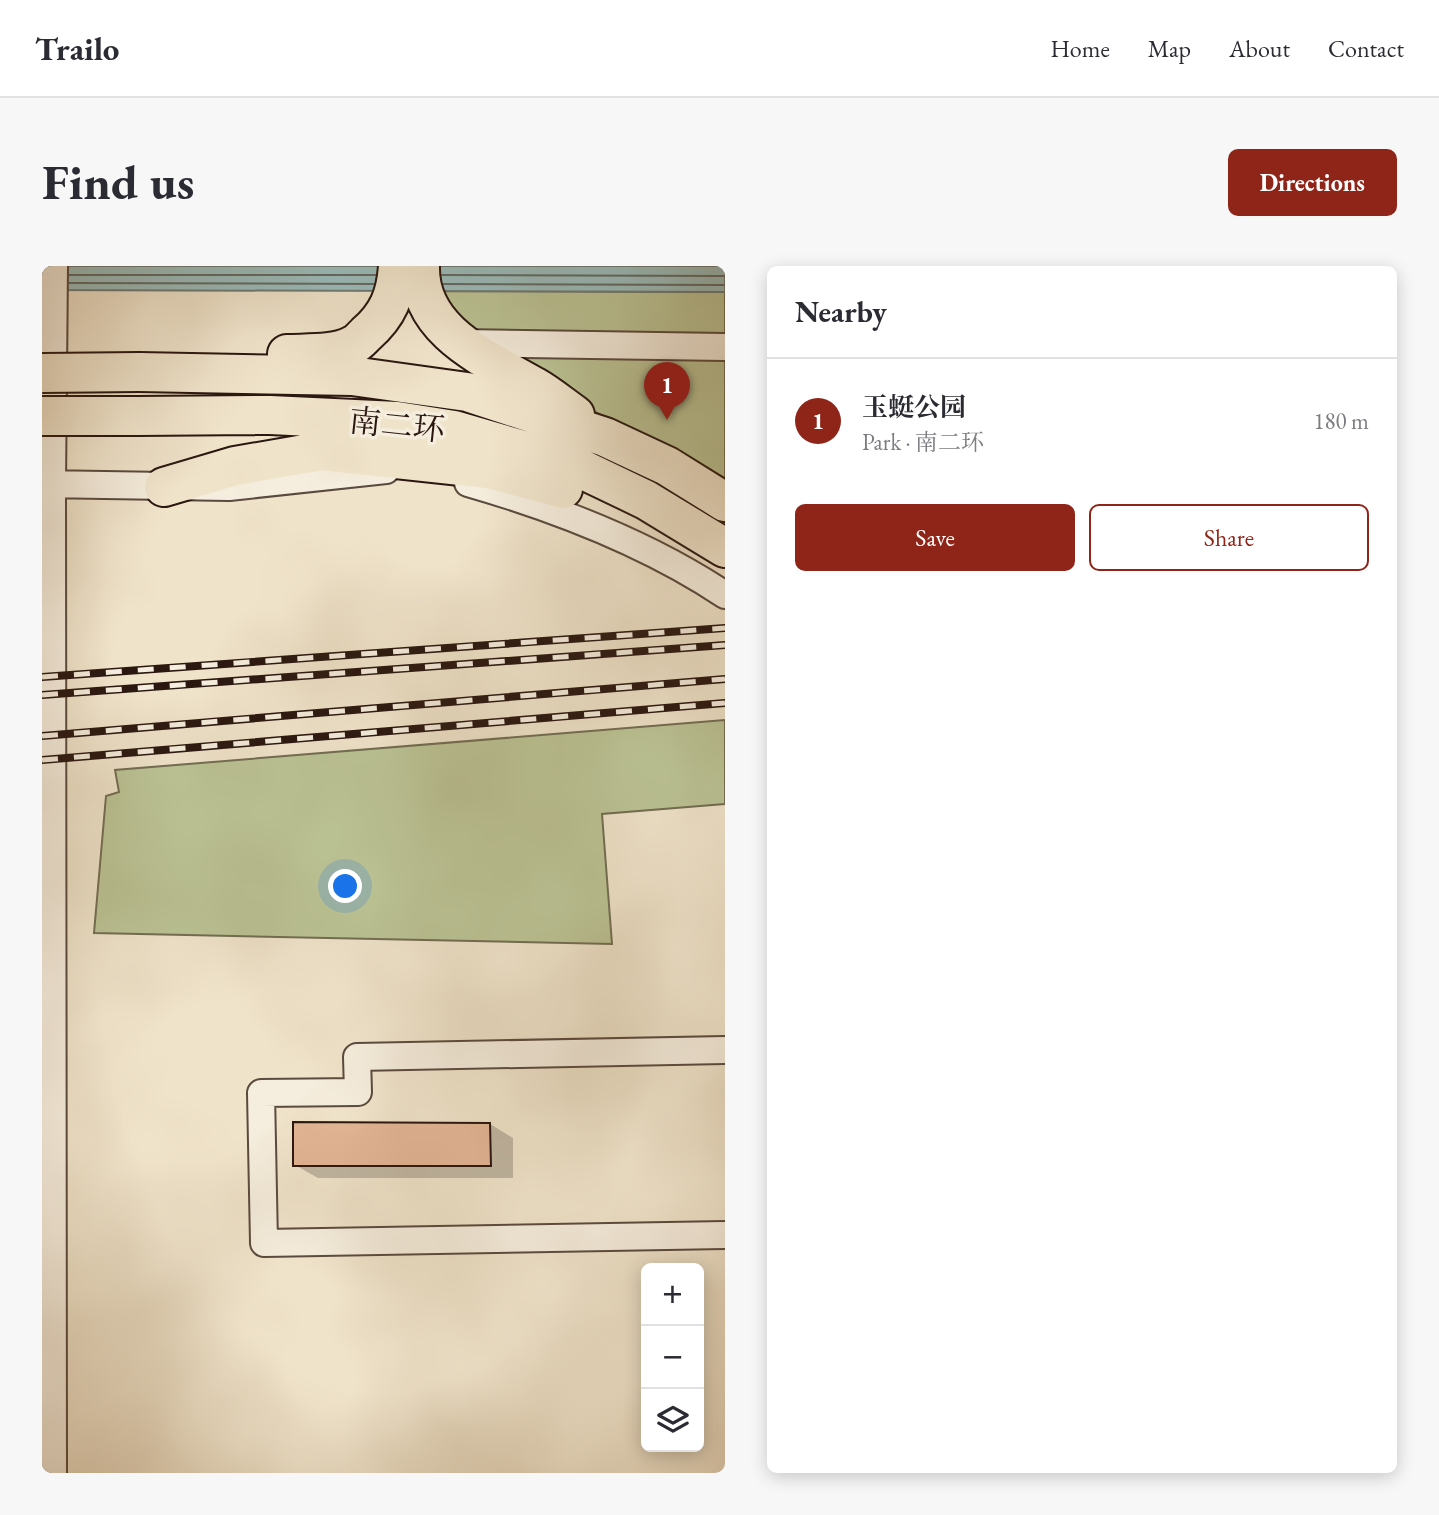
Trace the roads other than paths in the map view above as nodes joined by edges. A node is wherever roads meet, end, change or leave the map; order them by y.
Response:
1 (54, 266) edge
2 (398, 266) edge
3 (420, 266) edge
4 (450, 334) junction
5 (725, 347) edge
6 (139, 372) junction
7 (42, 373) edge
8 (42, 416) edge
9 (605, 437) junction
10 (47, 484) edge
11 (164, 487) junction
12 (725, 502) edge
13 (725, 549) edge
14 (725, 595) edge
15 (725, 1050) edge
16 (725, 1235) edge
17 (53, 1473) edge

1 - 10 street
2 - 6 highway
3 - 4 highway
4 - 5 street
4 - 9 highway
6 - 7 highway, 南二环, bridge
6 - 9 highway, 南二环
8 - 13 highway, 南二环, bridge
9 - 12 highway, 南二环
10 - 11 street
10 - 17 street
11 - 13 highway
11 - 14 street
15 - 16 street

